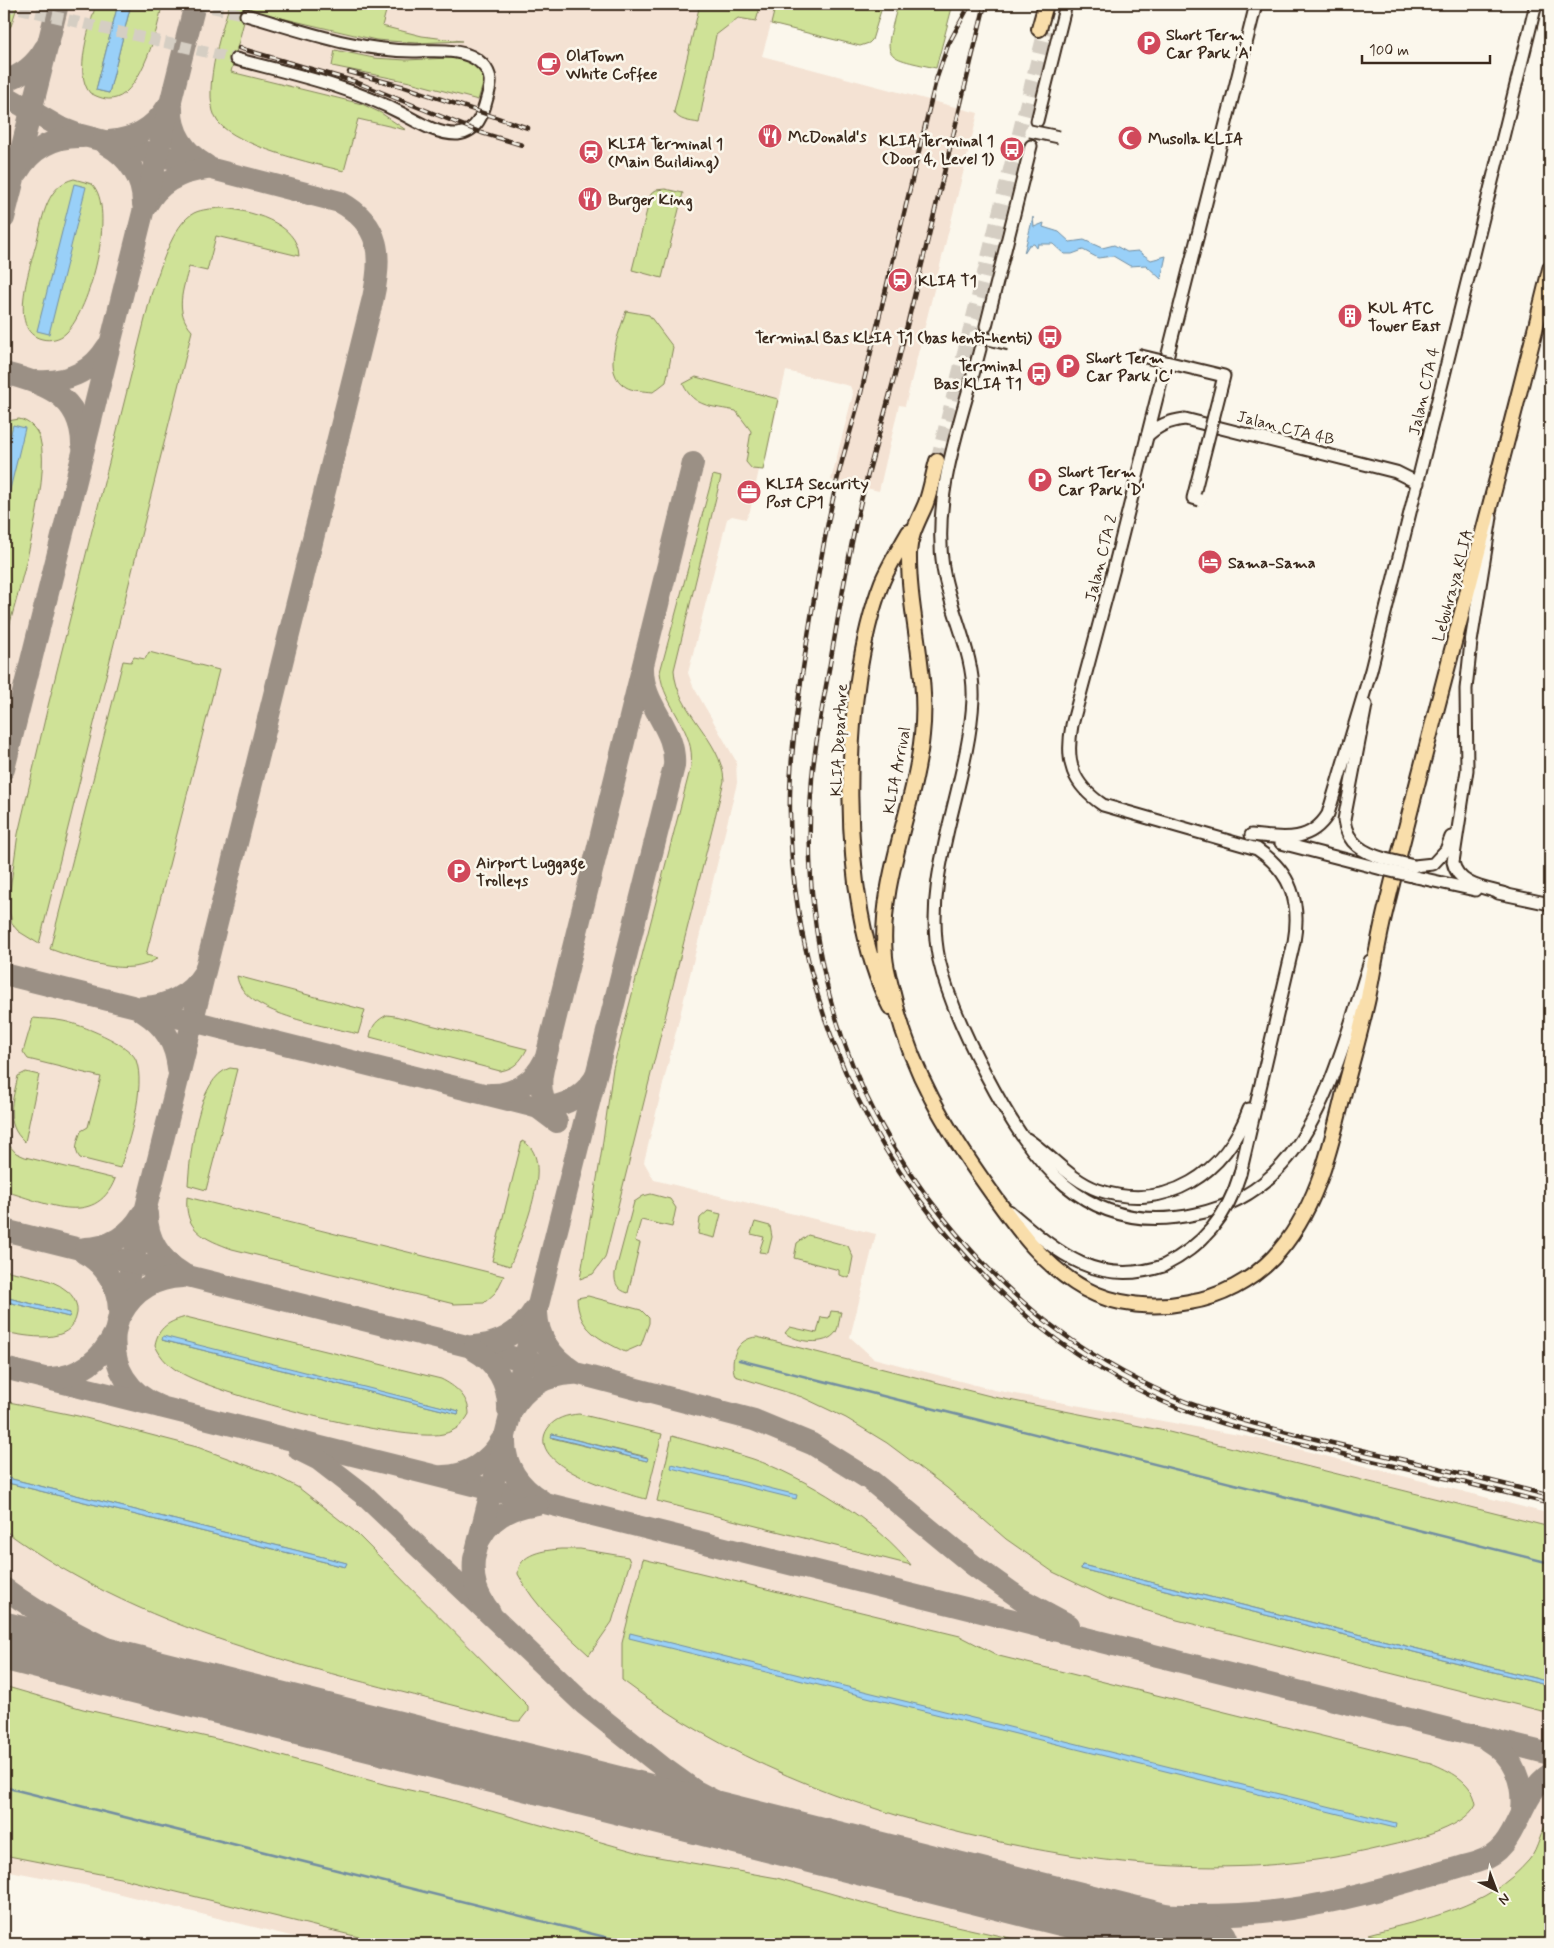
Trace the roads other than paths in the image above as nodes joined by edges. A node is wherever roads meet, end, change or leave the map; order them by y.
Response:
1 (1047, 4) edge
2 (1066, 4) edge
3 (1256, 4) edge
4 (1536, 4) edge
5 (246, 15) tunnel mouth
6 (1042, 30) tunnel mouth
7 (236, 59) tunnel mouth
8 (1037, 121) dead end
9 (1030, 131) dead end
10 (1059, 137) dead end
11 (1031, 146) dead end
12 (1550, 269) edge
13 (986, 326) dead end
14 (975, 336) dead end
15 (1008, 344) dead end
16 (980, 349) dead end
17 (1137, 355) dead end
18 (1147, 436) junction
19 (934, 461) joint
20 (1418, 483) junction
21 (1493, 496) junction
22 (1200, 500) dead end
23 (1371, 670) junction
24 (1459, 811) junction
25 (1202, 833) junction
26 (1252, 835) junction
27 (1383, 864) junction
28 (1415, 871) junction
29 (1506, 894) junction
30 (1550, 904) edge
31 (1386, 909) junction
32 (901, 1028) junction
33 (1264, 1064) junction
34 (1020, 1134) junction
35 (997, 1200) junction

1 - 6 main road
2 - 8 street
3 - 18 street, Jalan CTA 2
4 - 20 street, Jalan CTA 4
5 - 7 street
9 - 10 street, bridge
11 - 13 street
12 - 21 main road, Lebuhraya KLIA
14 - 15 street, bridge
16 - 34 street
17 - 22 street, bridge
18 - 20 street, Jalan CTA 4B
18 - 25 street, Jalan CTA 2
19 - 32 main road, KLIA Arrival
19 - 32 main road, KLIA Departure
20 - 23 street, Jalan CTA 4
21 - 24 street
21 - 31 main road, Lebuhraya KLIA
23 - 26 street
23 - 27 street
24 - 28 street
24 - 29 street
25 - 26 street
25 - 33 street
26 - 27 street
27 - 28 street, bridge
28 - 29 street
29 - 30 street
31 - 34 street
31 - 35 main road, Lebuhraya KLIA
32 - 35 main road, Lebuhraya KLIA
33 - 34 street
33 - 35 street, bridge

